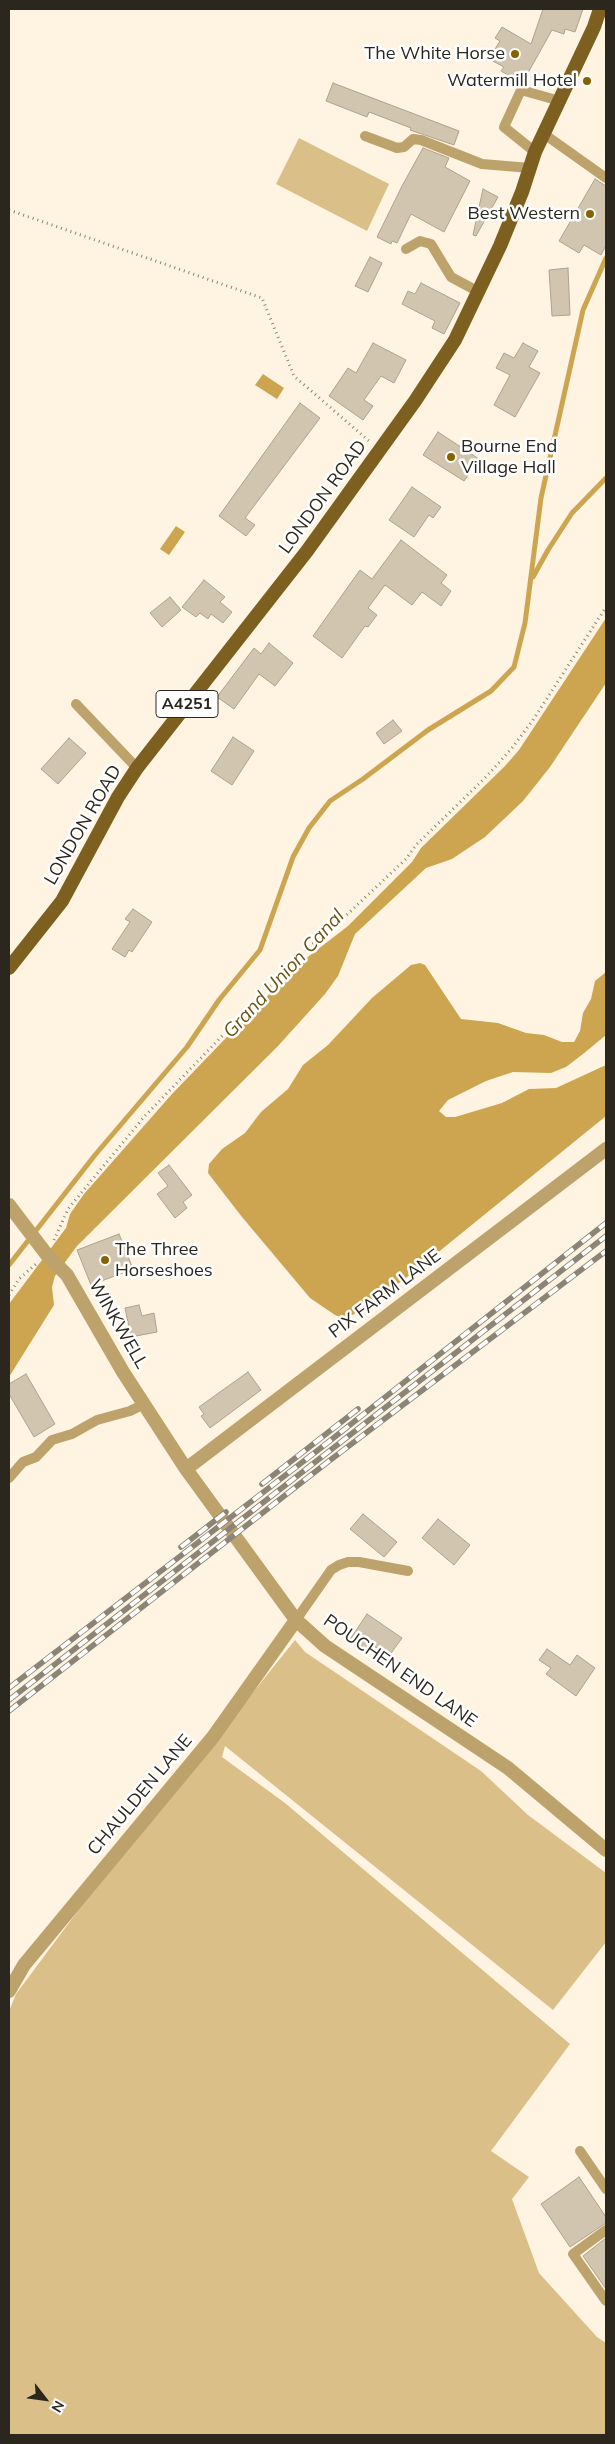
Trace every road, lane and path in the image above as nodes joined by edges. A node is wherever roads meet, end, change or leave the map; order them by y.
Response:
1 (600, 9) edge
2 (560, 101) junction
3 (544, 134) junction
4 (365, 136) dead end
5 (535, 152) junction
6 (530, 168) junction
7 (606, 178) edge
8 (9, 210) edge
9 (406, 249) dead end
10 (479, 292) junction
11 (380, 450) junction
12 (606, 607) edge
13 (76, 704) dead end
14 (137, 768) junction
15 (9, 968) edge
16 (606, 1149) edge
17 (9, 1205) edge
18 (43, 1250) junction
19 (9, 1294) edge
20 (144, 1404) junction
21 (186, 1469) junction
22 (9, 1478) edge
23 (408, 1571) dead end
24 (296, 1620) junction
25 (606, 1850) edge
26 (9, 1991) edge
27 (580, 2151) dead end
28 (606, 2189) edge
29 (606, 2230) edge
30 (606, 2301) edge

1 - 2 main road, LONDON ROAD / A4251
2 - 3 main road, LONDON ROAD / A4251
2 - 5 lane
3 - 5 main road, LONDON ROAD / A4251
3 - 7 lane
4 - 6 lane
5 - 6 main road, LONDON ROAD / A4251
6 - 10 main road, LONDON ROAD / A4251
8 - 11 path
9 - 10 lane
10 - 11 main road, LONDON ROAD / A4251
11 - 14 main road, LONDON ROAD / A4251
12 - 18 path
13 - 14 lane
14 - 15 main road, LONDON ROAD / A4251
16 - 21 street, PIX FARM LANE
17 - 18 street, WINKWELL
18 - 19 path
18 - 20 street, WINKWELL
20 - 21 street, WINKWELL
20 - 22 lane
21 - 24 street, POUCHEN END LANE
23 - 24 lane
24 - 25 street, POUCHEN END LANE
24 - 26 street, CHAULDEN LANE
27 - 28 lane
29 - 30 lane

